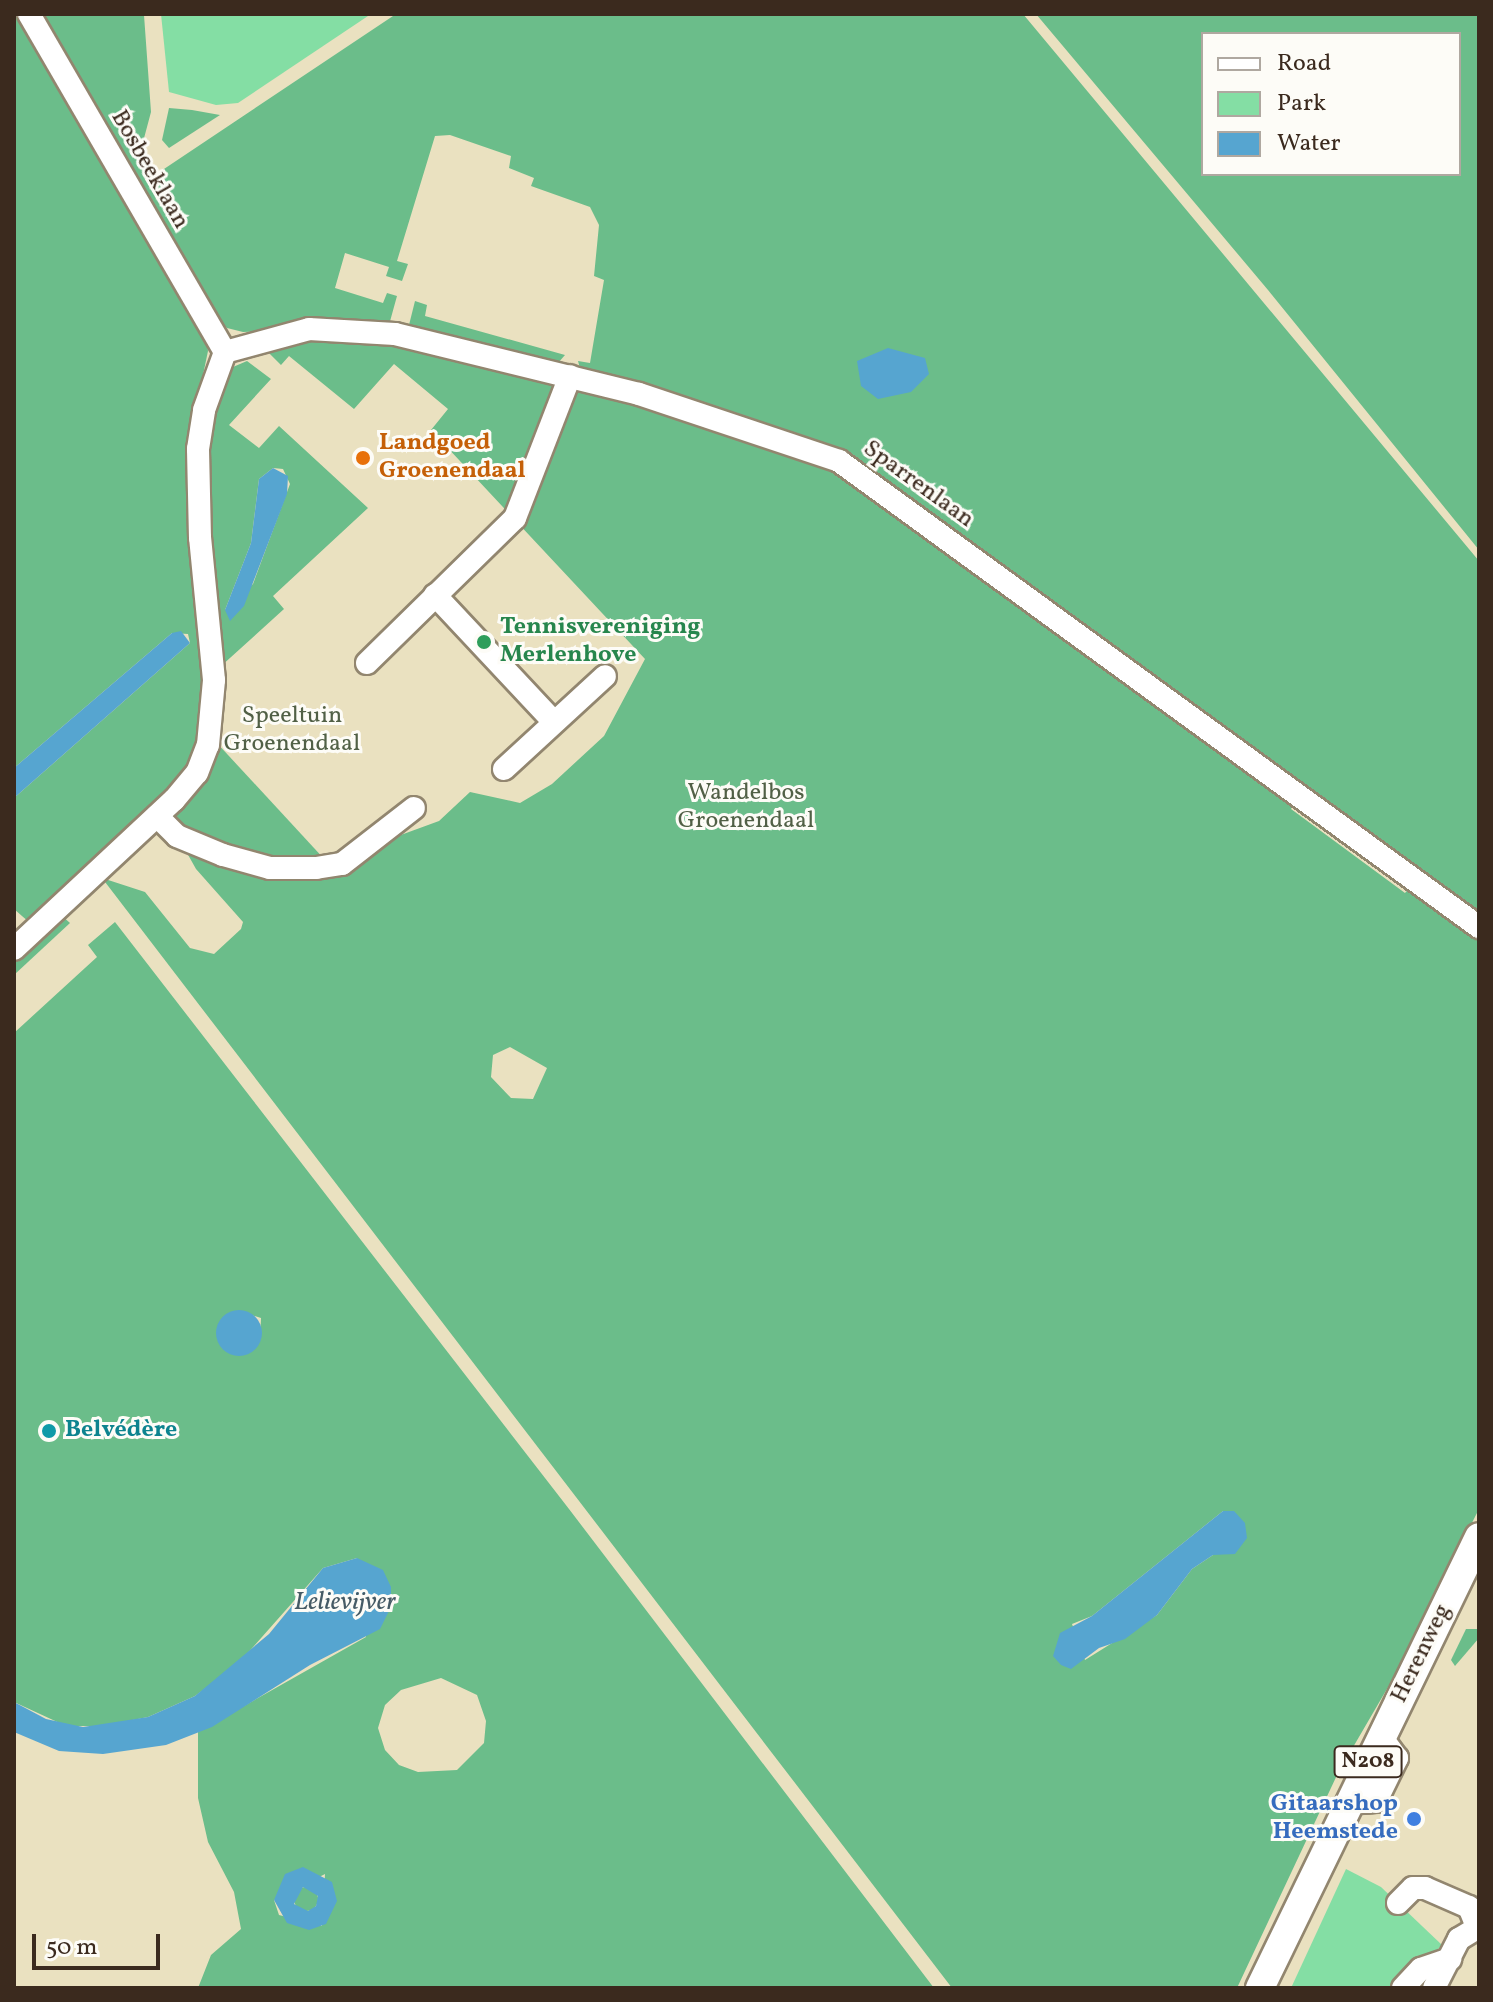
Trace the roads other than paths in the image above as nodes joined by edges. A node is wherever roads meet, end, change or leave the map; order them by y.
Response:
1 (29, 14) edge
2 (225, 352) junction
3 (570, 376) junction
4 (435, 595) junction
5 (367, 663) dead end
6 (605, 676) dead end
7 (553, 721) junction
8 (504, 769) dead end
9 (414, 808) dead end
10 (157, 816) junction
11 (1479, 927) edge
12 (14, 949) edge
13 (1479, 1537) edge
14 (1398, 1903) dead end
15 (1478, 1927) edge
16 (1450, 1959) junction
17 (1260, 1988) edge
18 (1403, 1988) edge
19 (1434, 1988) edge

1 - 2 street, Bosbeeklaan
2 - 3 street, Sparrenlaan
2 - 10 street
3 - 4 street
3 - 11 street, Sparrenlaan
4 - 5 street
4 - 7 street
6 - 7 street
7 - 8 street
9 - 10 street
10 - 12 street
13 - 17 main road, Herenweg / N208
14 - 15 street
15 - 16 street
16 - 18 street
16 - 19 street

